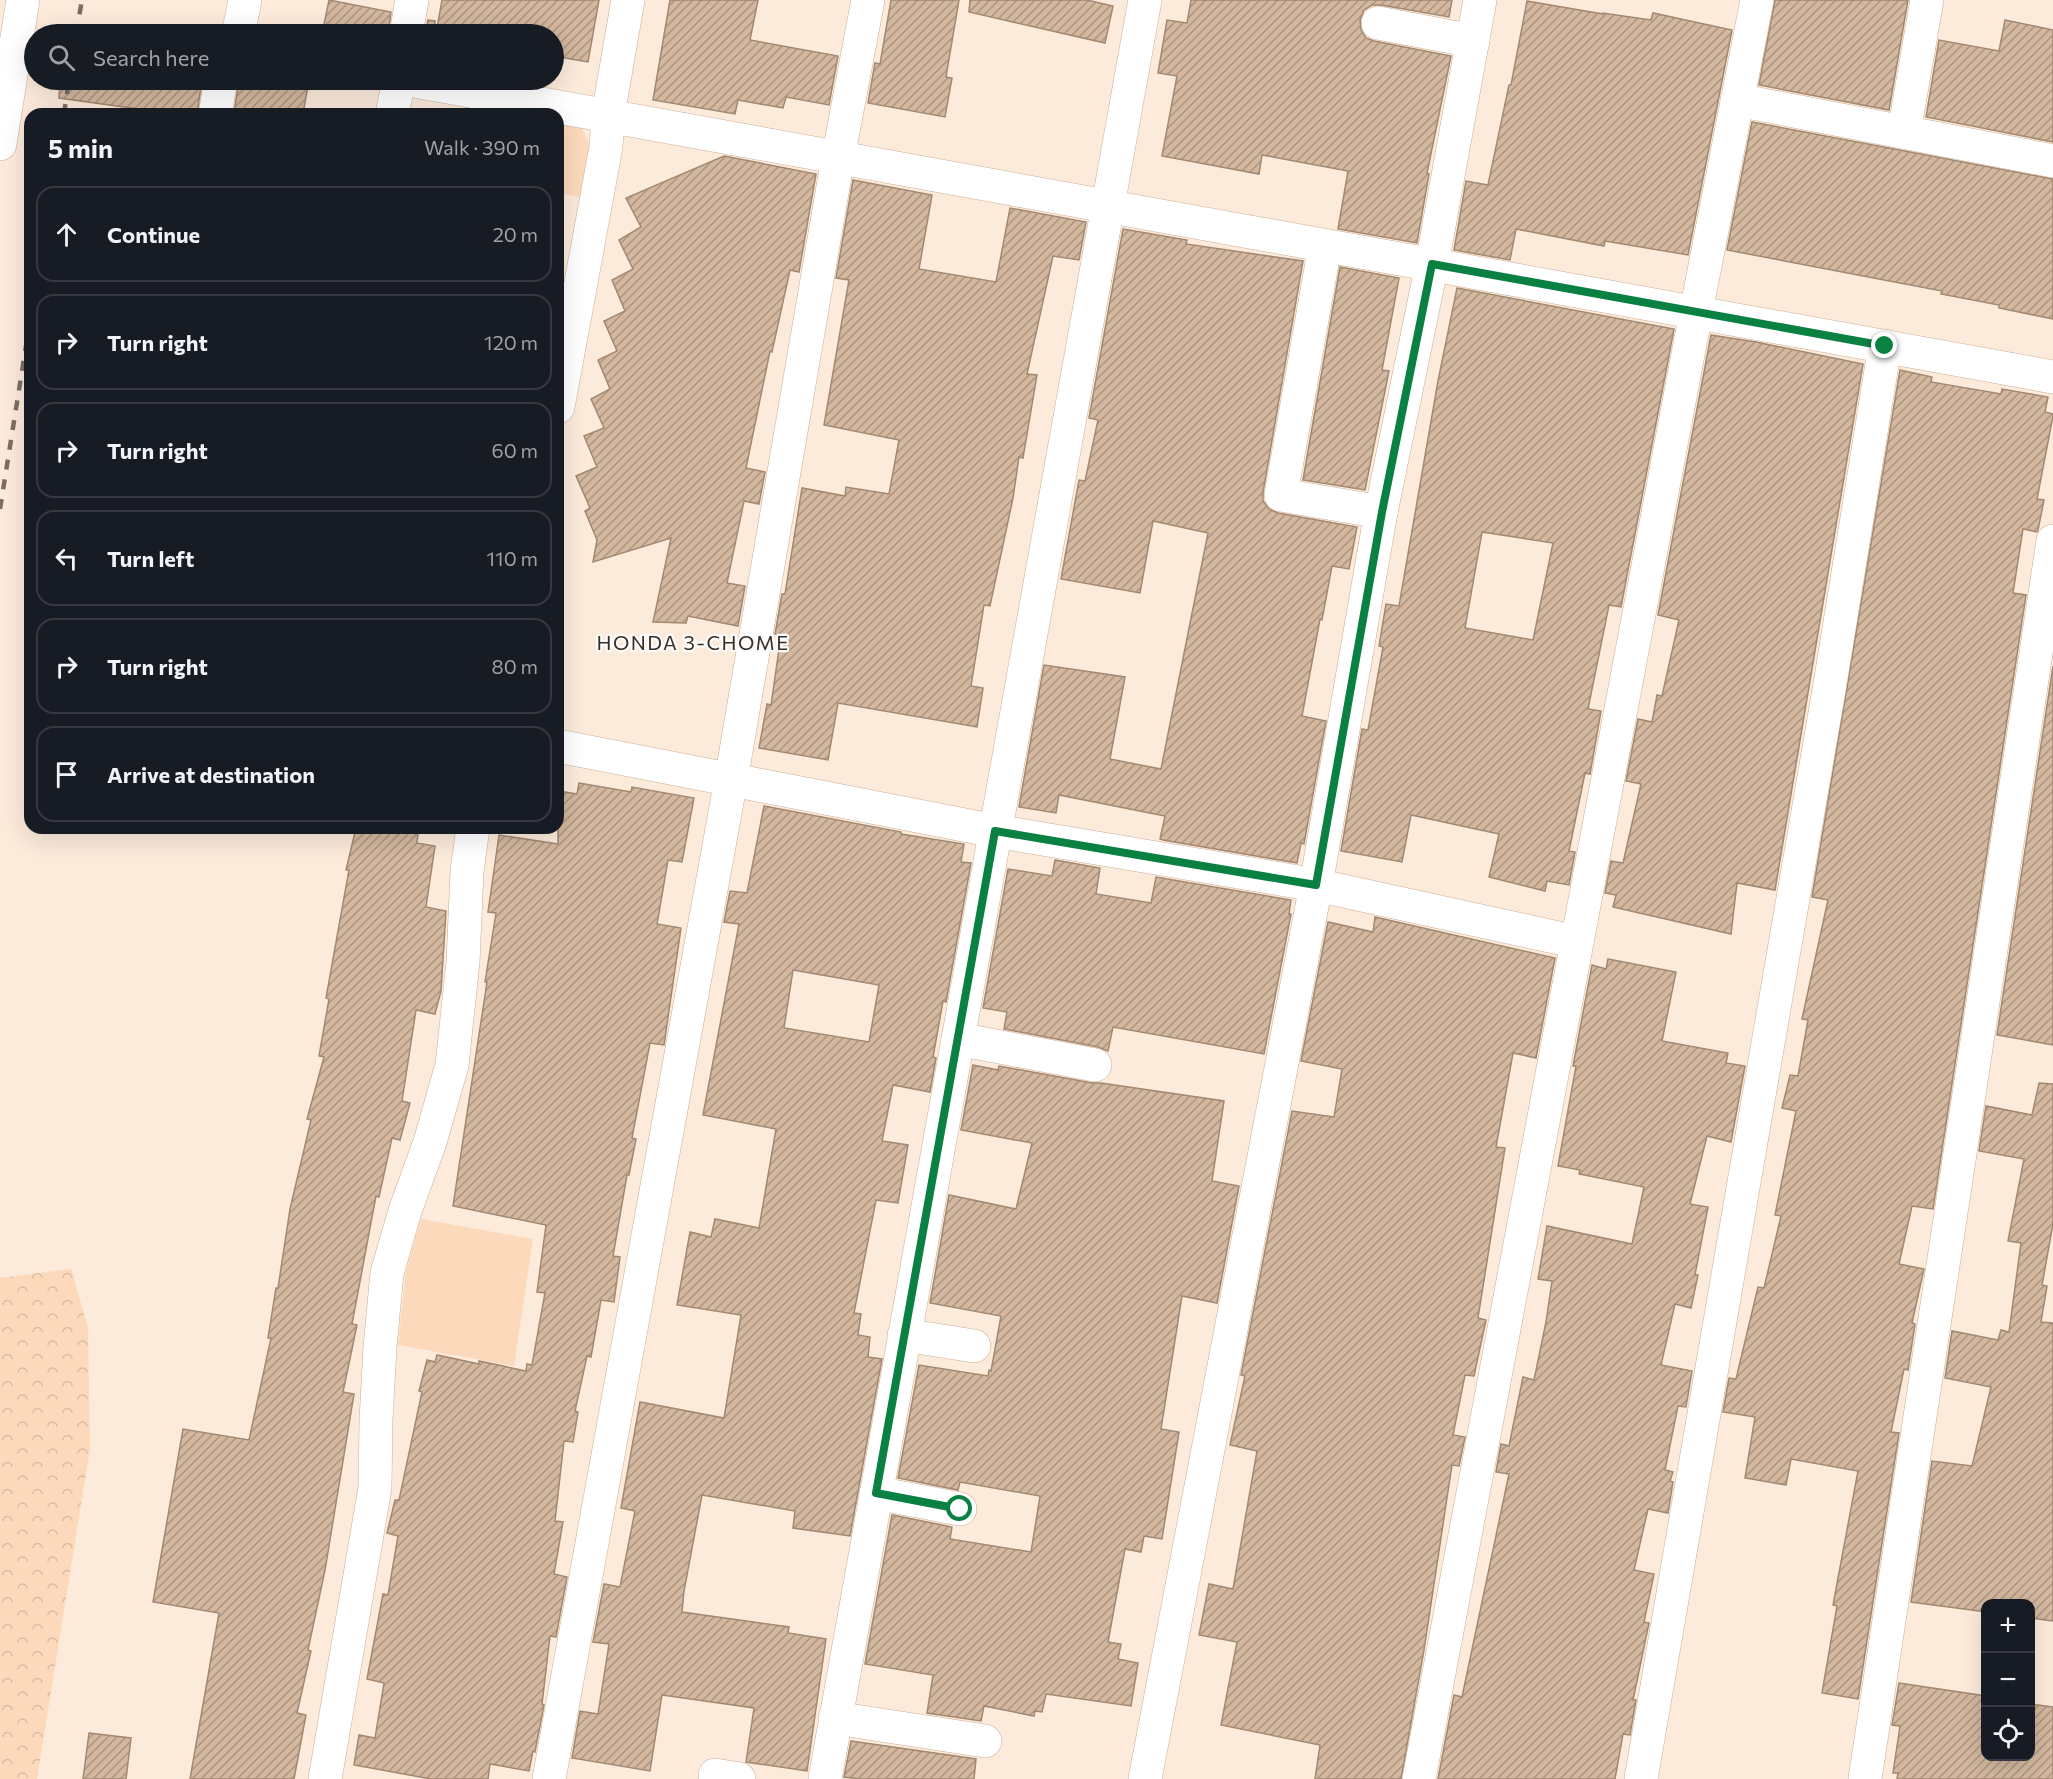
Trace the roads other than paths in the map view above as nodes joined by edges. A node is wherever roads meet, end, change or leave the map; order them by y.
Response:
1 (23, 0) edge
2 (245, 0) edge
3 (412, 0) edge
4 (628, 0) edge
5 (868, 0) edge
6 (1146, 0) edge
7 (1480, 0) edge
8 (1757, 0) edge
9 (1927, 0) edge
10 (1377, 23) dead end
11 (240, 24) edge
12 (408, 24) edge
13 (1473, 41) junction
14 (219, 90) edge
15 (397, 90) edge
16 (466, 90) edge
17 (1737, 100) junction
18 (216, 108) edge
19 (393, 108) edge
20 (608, 115) junction
21 (1904, 132) junction
22 (0, 144) edge
23 (837, 158) junction
24 (2053, 161) edge
25 (1108, 206) junction
26 (1326, 246) junction
27 (1432, 264) junction
28 (1696, 312) junction
29 (1885, 346) junction
30 (564, 374) edge
31 (2053, 377) edge
32 (1382, 512) junction
33 (2053, 542) edge
34 (564, 747) edge
35 (731, 780) junction
36 (995, 831) junction
37 (472, 834) edge
38 (1316, 885) junction
39 (1577, 942) junction
40 (957, 1039) junction
41 (1095, 1065) dead end
42 (904, 1335) junction
43 (974, 1346) dead end
44 (876, 1493) junction
45 (960, 1509) dead end
46 (835, 1718) junction
47 (985, 1741) dead end
48 (325, 1779) edge
49 (549, 1779) edge
50 (825, 1779) edge
51 (1145, 1779) edge
52 (1419, 1779) edge
53 (1641, 1779) edge
54 (1865, 1779) edge

1 - 22 street
2 - 11 street
3 - 12 street
4 - 20 street
5 - 23 street
6 - 25 street
7 - 13 street
8 - 17 street
9 - 21 street
10 - 13 street
13 - 27 street
14 - 18 street
15 - 19 street
16 - 20 street
17 - 21 street
17 - 28 street
20 - 23 street
20 - 30 street
21 - 24 street
23 - 25 street
23 - 35 street
25 - 26 street
25 - 36 street
26 - 27 street
26 - 32 street
27 - 28 street
27 - 32 street
28 - 29 street
28 - 39 street
29 - 31 street
29 - 53 street
32 - 38 street
33 - 54 street
34 - 35 street
35 - 36 street
35 - 49 street
36 - 38 street
36 - 40 street
37 - 48 street
38 - 39 street
38 - 51 street
39 - 52 street
40 - 41 street
40 - 42 street
42 - 43 street
42 - 44 street
44 - 45 street
44 - 46 street
46 - 47 street
46 - 50 street

